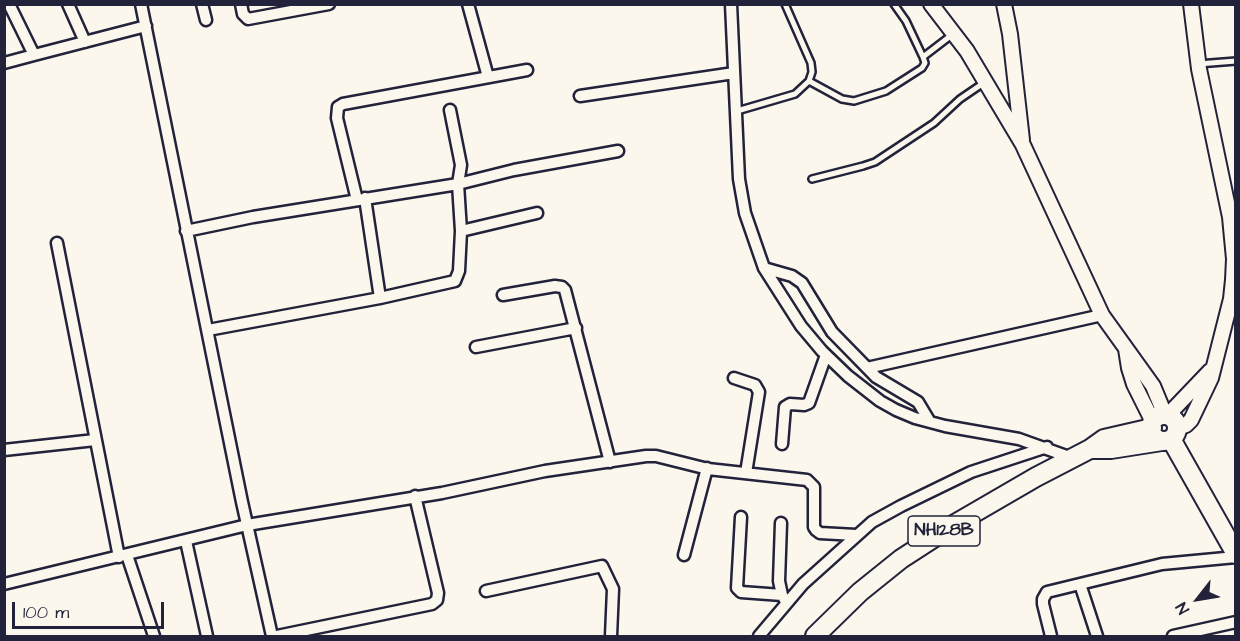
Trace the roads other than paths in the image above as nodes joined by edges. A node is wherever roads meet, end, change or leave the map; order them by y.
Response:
1 (9, 4) edge
2 (68, 4) edge
3 (141, 4) edge
4 (202, 4) edge
5 (241, 4) edge
6 (329, 4) edge
7 (468, 4) edge
8 (731, 4) edge
9 (786, 4) edge
10 (894, 4) edge
11 (931, 4) edge
12 (1004, 4) edge
13 (1191, 4) edge
14 (206, 20) dead end
15 (146, 26) junction
16 (953, 33) junction
17 (85, 42) junction
18 (34, 55) junction
19 (923, 57) junction
20 (1236, 61) edge
21 (4, 63) edge
22 (1198, 64) junction
23 (527, 70) dead end
24 (734, 73) junction
25 (488, 77) junction
26 (809, 81) junction
27 (986, 81) junction
28 (580, 96) dead end
29 (450, 110) dead end
30 (735, 112) junction
31 (1023, 145) junction
32 (618, 151) dead end
33 (812, 179) dead end
34 (458, 184) junction
35 (361, 199) junction
36 (537, 213) dead end
37 (186, 231) junction
38 (461, 231) junction
39 (57, 243) dead end
40 (764, 268) junction
41 (503, 295) dead end
42 (380, 298) junction
43 (1102, 315) junction
44 (576, 328) junction
45 (208, 330) junction
46 (476, 347) dead end
47 (826, 355) junction
48 (1213, 367) junction
49 (867, 368) junction
50 (734, 378) dead end
51 (930, 422) junction
52 (1164, 427) junction
53 (95, 440) junction
54 (782, 444) dead end
55 (1047, 447) junction
56 (4, 450) edge
57 (1072, 458) junction
58 (610, 462) junction
59 (707, 468) junction
60 (746, 472) junction
61 (415, 496) junction
62 (741, 517) dead end
63 (781, 523) dead end
64 (247, 525) junction
65 (856, 535) junction
66 (186, 541) junction
67 (684, 555) dead end
68 (1236, 555) edge
69 (123, 556) junction
70 (4, 584) edge
71 (1080, 584) junction
72 (486, 591) dead end
73 (784, 599) junction
74 (1236, 622) edge
75 (154, 636) edge
76 (207, 636) edge
77 (272, 636) edge
78 (277, 636) edge
79 (611, 636) edge
80 (759, 636) edge
81 (814, 636) edge
82 (1051, 636) edge
83 (1096, 636) edge
84 (1173, 636) edge

1 - 18 street
2 - 17 street
3 - 15 street
4 - 14 street
5 - 6 street
7 - 25 street
8 - 24 street
9 - 26 lane
10 - 19 lane
11 - 16 street
12 - 31 street
13 - 22 street
15 - 17 street
15 - 37 street
16 - 19 lane
16 - 27 street
17 - 18 street
18 - 21 street
19 - 26 lane
20 - 22 lane
22 - 48 street
23 - 25 street
24 - 28 street
24 - 30 street
25 - 35 street
26 - 30 lane
27 - 31 street
27 - 33 lane
29 - 34 street
30 - 40 street
31 - 43 street
32 - 34 street
34 - 35 street
34 - 38 street
35 - 37 street
35 - 42 street
36 - 38 street
37 - 45 street
38 - 42 street
39 - 53 street
40 - 47 street
40 - 49 street
41 - 44 street
42 - 45 street
43 - 49 street
43 - 52 street
44 - 46 street
44 - 58 street
45 - 64 street
47 - 51 street
47 - 54 street
48 - 52 street
48 - 52 street
49 - 51 street
50 - 60 street
51 - 55 street
52 - 57 highway, NH128B
52 - 68 highway
53 - 56 street
53 - 69 street
55 - 57 street
55 - 65 street
57 - 81 highway, NH128B
58 - 59 street
58 - 61 street
59 - 60 street
59 - 67 street
60 - 65 street
61 - 64 street
61 - 78 street
62 - 73 street
63 - 73 street
64 - 66 street
64 - 77 street
65 - 73 street
66 - 69 street
66 - 76 street
68 - 71 street
69 - 70 street
69 - 75 street
71 - 82 street
71 - 83 street
72 - 79 street
73 - 80 street
74 - 84 street

